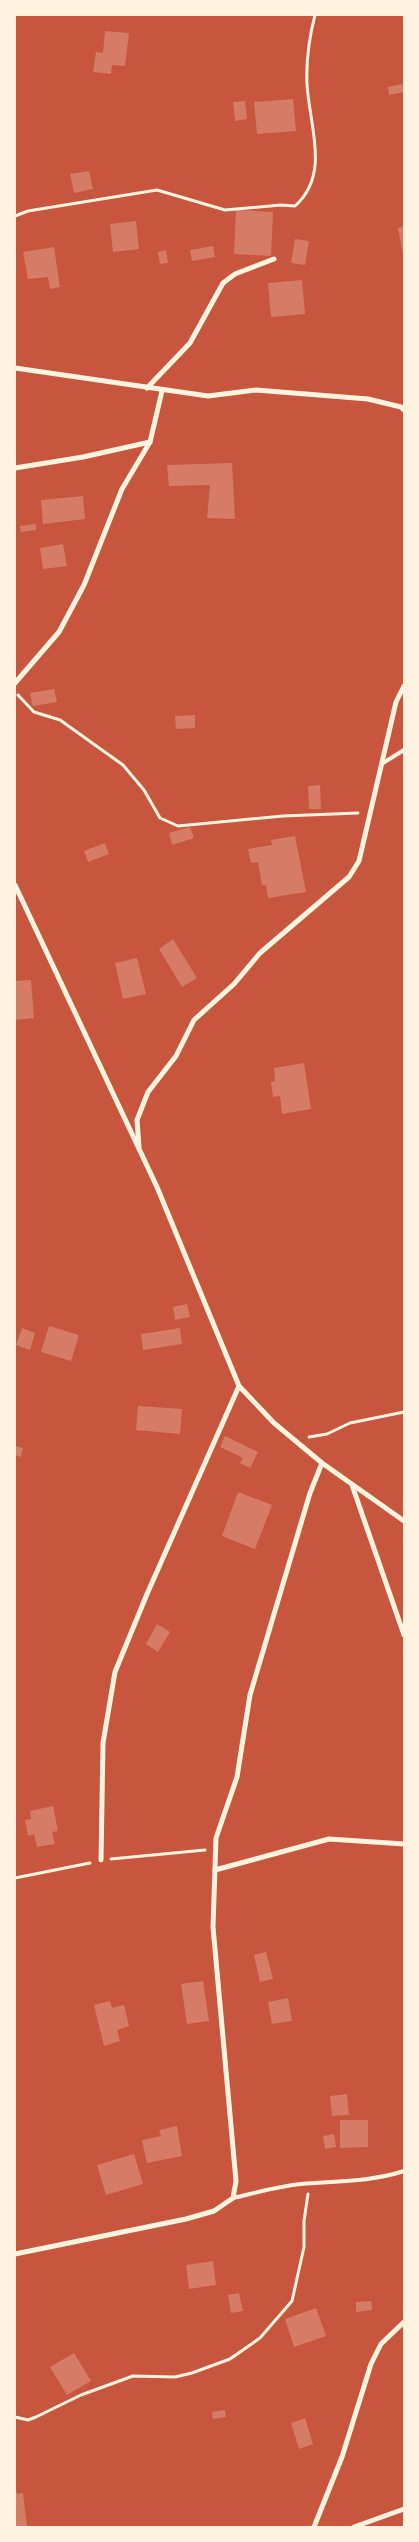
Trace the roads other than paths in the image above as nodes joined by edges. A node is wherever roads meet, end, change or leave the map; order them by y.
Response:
1 (274, 259) dead end
2 (15, 368) edge
3 (147, 388) junction
4 (162, 391) junction
5 (403, 408) edge
6 (150, 442) junction
7 (15, 468) edge
8 (15, 683) edge
9 (404, 686) edge
10 (404, 750) edge
11 (382, 763) junction
12 (15, 885) edge
13 (140, 1152) junction
14 (239, 1386) junction
15 (322, 1463) junction
16 (352, 1485) junction
17 (404, 1520) edge
18 (404, 1635) edge
19 (404, 1844) edge
20 (101, 1860) dead end
21 (215, 1870) junction
22 (404, 2171) edge
23 (233, 2198) junction
24 (15, 2254) edge
25 (404, 2322) edge
26 (404, 2509) edge
27 (362, 2524) junction
28 (314, 2527) edge
29 (354, 2527) edge
30 (371, 2527) edge

1 - 3 street
2 - 3 street
3 - 4 street
4 - 5 street
4 - 6 street
6 - 7 street
6 - 8 street
9 - 11 street
10 - 11 lane
11 - 13 street
12 - 13 street
13 - 14 street
14 - 15 street
14 - 20 street
15 - 16 street
15 - 21 street
16 - 17 street
16 - 18 street
19 - 21 street
21 - 23 street
22 - 23 lane
23 - 24 street
25 - 28 street
26 - 27 street
27 - 29 street
27 - 30 street

